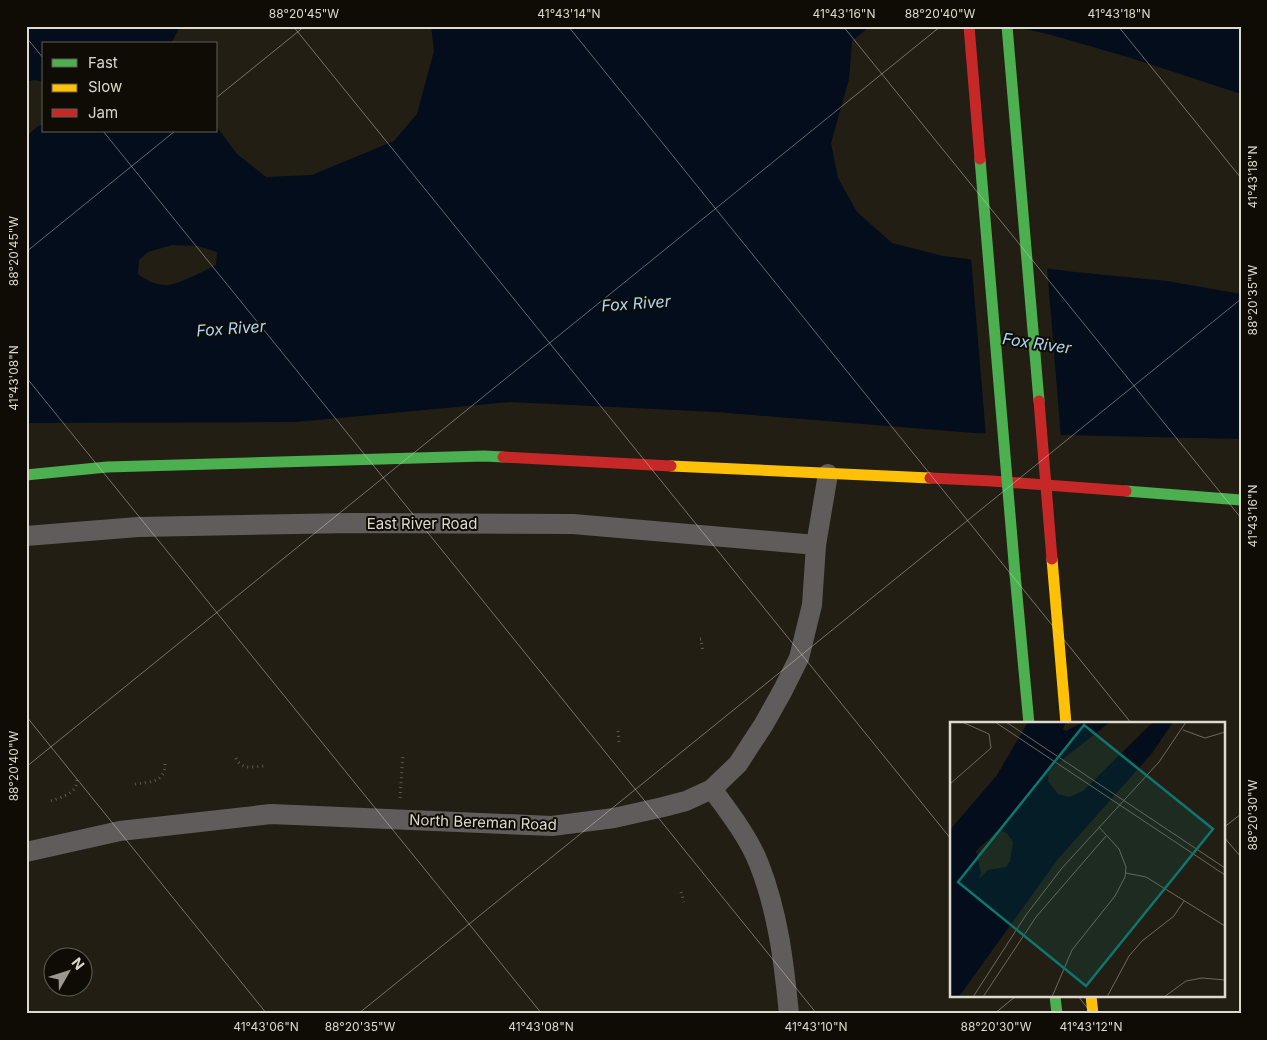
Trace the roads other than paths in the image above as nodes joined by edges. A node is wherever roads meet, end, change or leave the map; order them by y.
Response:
1 (969, 26) edge
2 (1007, 26) edge
3 (828, 474) junction
4 (26, 475) edge
5 (1241, 500) edge
6 (26, 536) edge
7 (816, 545) junction
8 (1029, 722) edge
9 (1066, 722) edge
10 (712, 789) junction
11 (26, 852) edge
12 (1055, 998) edge
13 (1091, 998) edge
14 (789, 1014) edge
15 (1057, 1014) edge
16 (1092, 1014) edge

1 - 8 main road, bridge
2 - 9 main road, bridge
3 - 4 main road
3 - 5 main road
3 - 7 street, North Bereman Road
6 - 7 street, East River Road
7 - 10 street, North Bereman Road
10 - 11 street, North Bereman Road
10 - 14 street
12 - 15 main road
13 - 16 main road

